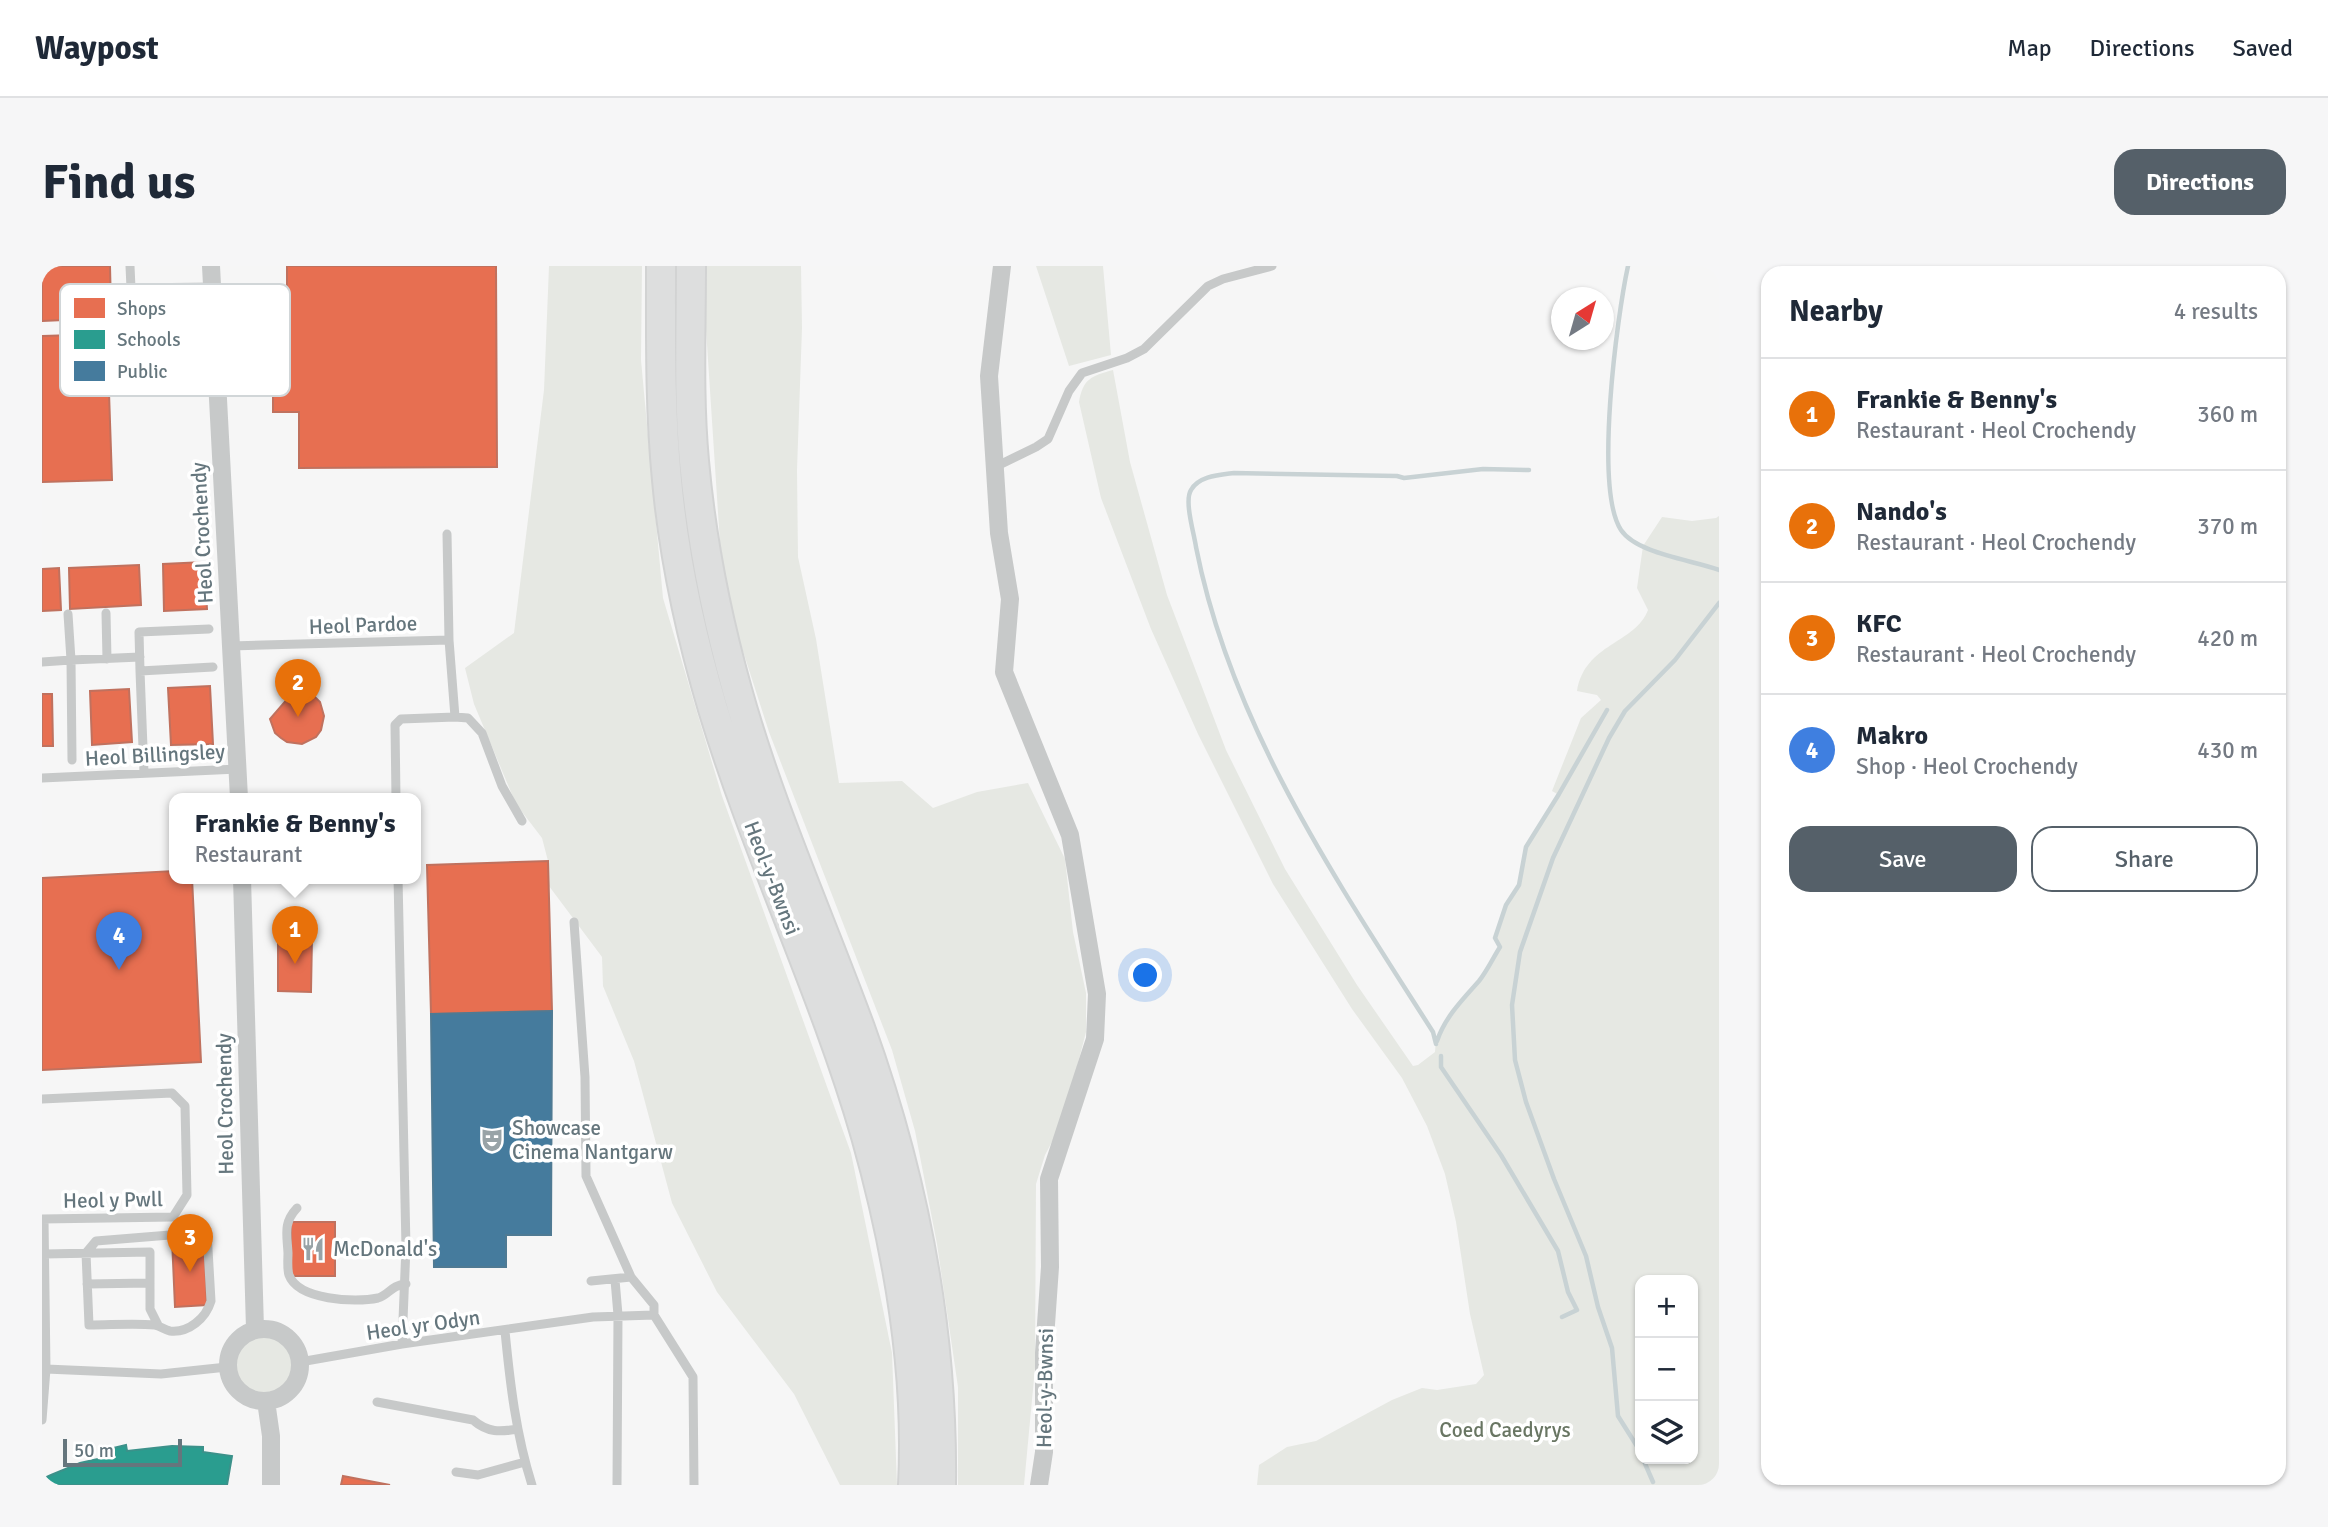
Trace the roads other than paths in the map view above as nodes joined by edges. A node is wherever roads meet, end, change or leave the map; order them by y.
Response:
1 (130, 266) edge
2 (211, 266) edge
3 (661, 266) edge
4 (691, 266) edge
5 (1002, 266) edge
6 (1272, 266) edge
7 (131, 284) edge
8 (211, 284) edge
9 (217, 396) edge
10 (995, 467) junction
11 (447, 534) dead end
12 (106, 613) dead end
13 (68, 614) dead end
14 (209, 629) dead end
15 (449, 640) junction
16 (231, 646) junction
17 (140, 657) junction
18 (107, 659) junction
19 (71, 660) junction
20 (42, 662) edge
21 (212, 667) dead end
22 (140, 671) junction
23 (455, 717) junction
24 (72, 760) dead end
25 (238, 769) junction
26 (144, 773) junction
27 (42, 778) edge
28 (239, 793) edge
29 (396, 793) edge
30 (523, 821) dead end
31 (242, 884) edge
32 (398, 884) edge
33 (574, 922) dead end
34 (42, 1099) edge
35 (297, 1208) dead end
36 (43, 1219) edge
37 (86, 1253) junction
38 (44, 1254) junction
39 (631, 1277) junction
40 (615, 1280) junction
41 (591, 1281) dead end
42 (149, 1283) junction
43 (87, 1284) junction
44 (406, 1284) junction
45 (618, 1315) junction
46 (654, 1315) junction
47 (158, 1325) junction
48 (255, 1329) junction
49 (505, 1331) junction
50 (402, 1344) junction
51 (300, 1362) junction
52 (227, 1367) junction
53 (46, 1369) junction
54 (266, 1401) junction
55 (377, 1402) dead end
56 (42, 1419) edge
57 (519, 1429) junction
58 (524, 1462) junction
59 (456, 1472) dead end
60 (271, 1485) edge
61 (532, 1485) edge
62 (617, 1485) edge
63 (694, 1485) edge
64 (913, 1485) edge
65 (941, 1485) edge
66 (1039, 1485) edge

1 - 7 lane
2 - 8 street, Heol Crochendy
3 - 64 highway, Heol-y-Bwnsi
4 - 65 highway, Heol-y-Bwnsi
5 - 10 street, Heol-y-Bwnsi
6 - 10 lane
9 - 16 street, Heol Crochendy
10 - 66 street, Heol-y-Bwnsi
11 - 15 lane
12 - 18 lane
13 - 19 lane
14 - 17 lane
15 - 16 lane, Heol Pardoe
15 - 23 lane
16 - 25 street, Heol Crochendy
17 - 18 lane
17 - 22 lane
18 - 19 lane
19 - 20 lane
19 - 24 lane
21 - 22 lane
22 - 26 lane
23 - 29 lane
23 - 30 lane
25 - 26 lane, Heol Billingsley
25 - 28 street, Heol Crochendy
26 - 27 lane, Heol Billingsley
31 - 48 street, Heol Crochendy
32 - 44 lane
33 - 39 lane
34 - 36 lane, Heol y Pwll
35 - 44 lane
36 - 38 lane, Heol y Pwll
37 - 38 lane
37 - 42 lane
37 - 43 lane
37 - 47 lane
38 - 53 lane, Heol y Pwll
39 - 40 lane
39 - 46 lane
40 - 41 lane
40 - 45 lane
42 - 43 lane
42 - 47 lane
43 - 47 lane
44 - 50 lane
45 - 46 lane, Heol yr Odyn
45 - 49 lane, Heol yr Odyn
45 - 62 lane
46 - 63 lane
48 - 51 street
48 - 52 street
49 - 50 lane, Heol yr Odyn
49 - 57 lane
50 - 51 lane, Heol yr Odyn
51 - 54 street
52 - 53 lane
52 - 54 street
53 - 56 lane, Heol y Pwll
54 - 60 street
55 - 57 lane
57 - 58 lane
58 - 59 lane
58 - 61 lane

